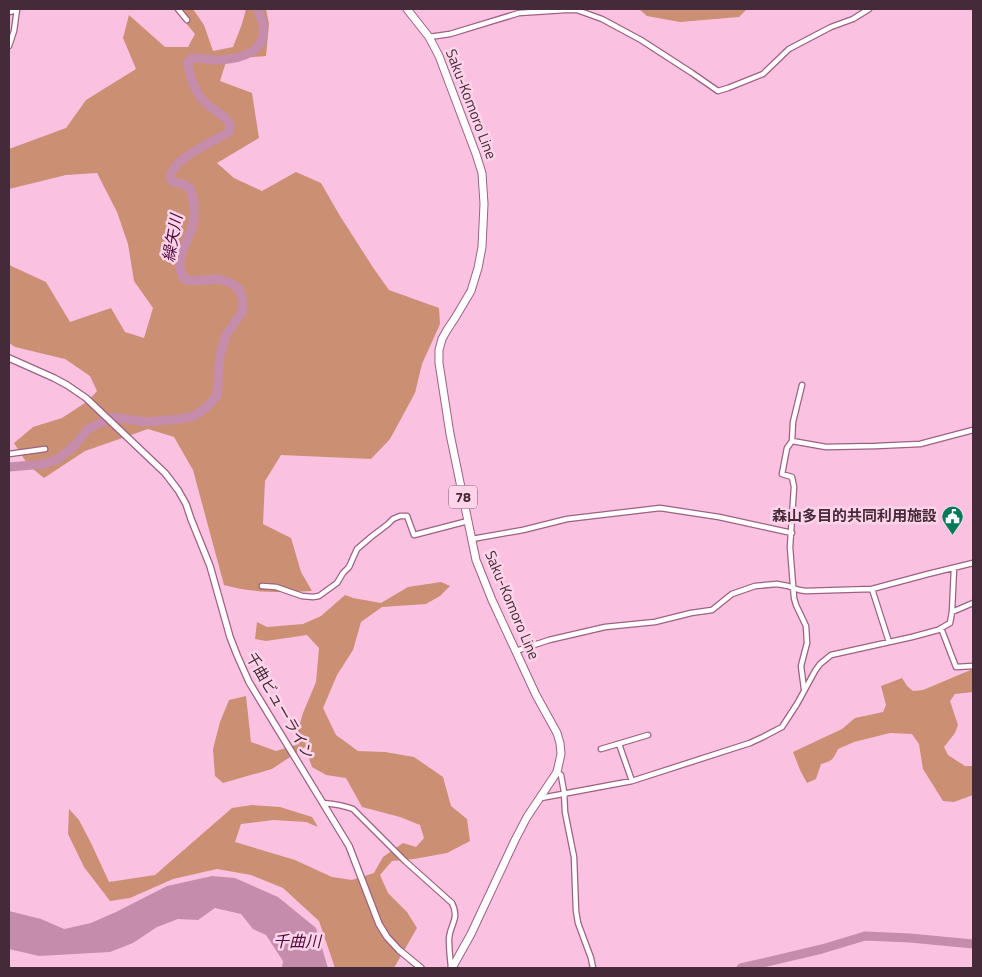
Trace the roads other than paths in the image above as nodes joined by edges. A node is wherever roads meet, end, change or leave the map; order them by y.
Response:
1 (17, 9) edge
2 (178, 9) edge
3 (407, 9) edge
4 (869, 9) edge
5 (9, 12) edge
6 (187, 20) dead end
7 (429, 37) junction
8 (9, 46) edge
9 (9, 358) edge
10 (802, 385) dead end
11 (973, 430) edge
12 (792, 441) junction
13 (45, 449) dead end
14 (9, 454) edge
15 (468, 521) junction
16 (792, 533) junction
17 (472, 539) junction
18 (973, 564) edge
19 (954, 568) junction
20 (262, 586) dead end
21 (792, 588) junction
22 (872, 589) junction
23 (973, 603) edge
24 (952, 612) junction
25 (941, 628) junction
26 (889, 642) junction
27 (516, 651) junction
28 (973, 666) edge
29 (804, 689) junction
30 (648, 735) dead end
31 (619, 744) junction
32 (601, 749) dead end
33 (557, 772) junction
34 (632, 781) junction
35 (564, 794) junction
36 (541, 798) junction
37 (323, 803) junction
38 (421, 968) edge
39 (452, 968) edge
40 (593, 968) edge

1 - 5 street
1 - 8 street
2 - 6 street
3 - 7 main road, Saku-Komoro Line / 78
4 - 7 street
7 - 15 main road, Saku-Komoro Line / 78
9 - 37 street, 千曲ビューライン
10 - 12 street
11 - 12 street
12 - 16 street
13 - 14 street
15 - 17 main road, Saku-Komoro Line / 78
15 - 20 street
16 - 17 street
16 - 21 street
17 - 27 main road, Saku-Komoro Line / 78
18 - 19 street
19 - 22 street
19 - 24 street
21 - 22 street
21 - 27 street
21 - 29 street
22 - 26 street
23 - 24 street
24 - 25 street
25 - 26 street
25 - 28 street
26 - 29 street
27 - 33 main road, Saku-Komoro Line / 78
29 - 34 street
30 - 31 street
31 - 32 street
31 - 34 street
33 - 35 street
33 - 36 main road, Saku-Komoro Line / 78
34 - 35 street
35 - 36 street
35 - 40 street
36 - 39 main road, Saku-Komoro Line / 78
37 - 38 street, 千曲ビューライン
37 - 39 street

